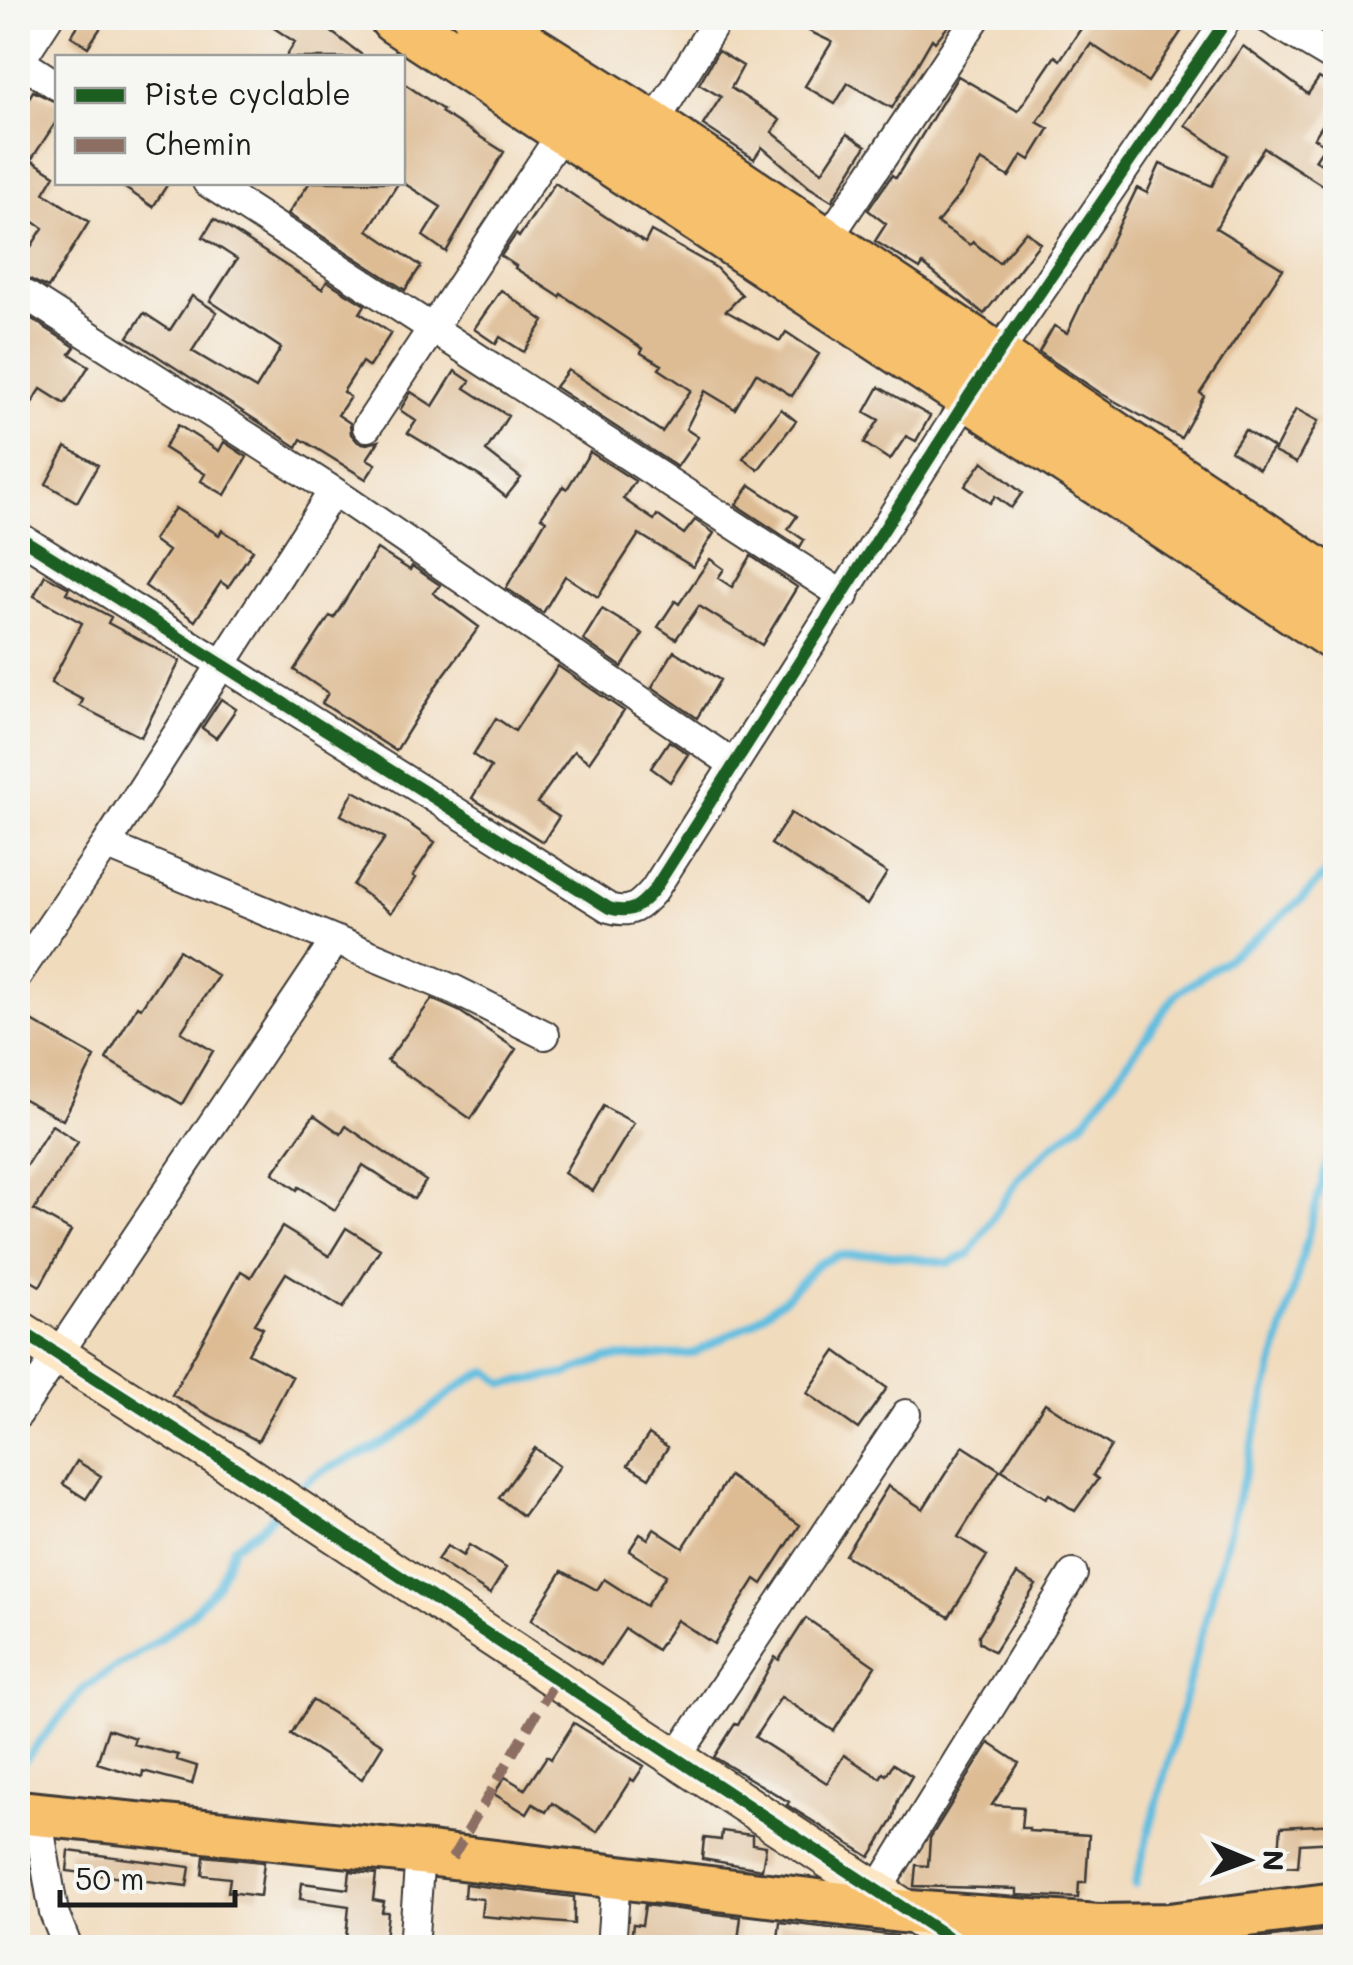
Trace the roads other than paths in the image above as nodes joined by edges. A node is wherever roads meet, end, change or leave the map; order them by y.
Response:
1 (48, 18) edge
2 (395, 18) edge
3 (479, 18) edge
4 (718, 18) edge
5 (976, 18) edge
6 (1228, 18) edge
7 (1267, 18) edge
8 (1336, 60) edge
9 (18, 62) edge
10 (55, 84) edge
11 (652, 127) junction
12 (565, 128) junction
13 (212, 185) edge
14 (826, 243) junction
15 (18, 290) edge
16 (434, 328) junction
17 (983, 377) junction
18 (367, 427) dead end
19 (334, 490) junction
20 (18, 536) edge
21 (1336, 586) edge
22 (844, 596) junction
23 (1336, 636) edge
24 (221, 666) junction
25 (732, 764) junction
26 (106, 846) junction
27 (335, 941) junction
28 (18, 974) edge
29 (545, 1034) dead end
30 (18, 1329) edge
31 (57, 1354) junction
32 (18, 1414) edge
33 (906, 1414) dead end
34 (1073, 1574) dead end
35 (676, 1758) junction
36 (27, 1813) edge
37 (420, 1853) junction
38 (616, 1876) junction
39 (894, 1900) junction
40 (1336, 1904) edge
41 (68, 1948) edge
42 (413, 1948) edge
43 (610, 1948) edge
44 (964, 1948) edge

1 - 9 street
2 - 12 highway
3 - 11 highway
4 - 11 street
5 - 14 street
6 - 17 street
7 - 8 street
9 - 10 street
11 - 14 highway
12 - 16 street
12 - 17 highway
13 - 16 street
14 - 17 highway
15 - 19 street
16 - 18 street
16 - 22 street
17 - 21 highway
17 - 22 street
17 - 23 highway
19 - 24 street
19 - 25 street
20 - 24 street
22 - 25 street
24 - 25 street
24 - 26 street
26 - 27 street
26 - 28 street
27 - 29 street
27 - 31 street
30 - 31 street
31 - 32 street
31 - 35 street
33 - 35 street
34 - 39 street
35 - 39 street
36 - 37 main road
36 - 41 street
37 - 38 main road
37 - 42 street
38 - 39 main road
38 - 43 street
39 - 40 main road
39 - 44 street

